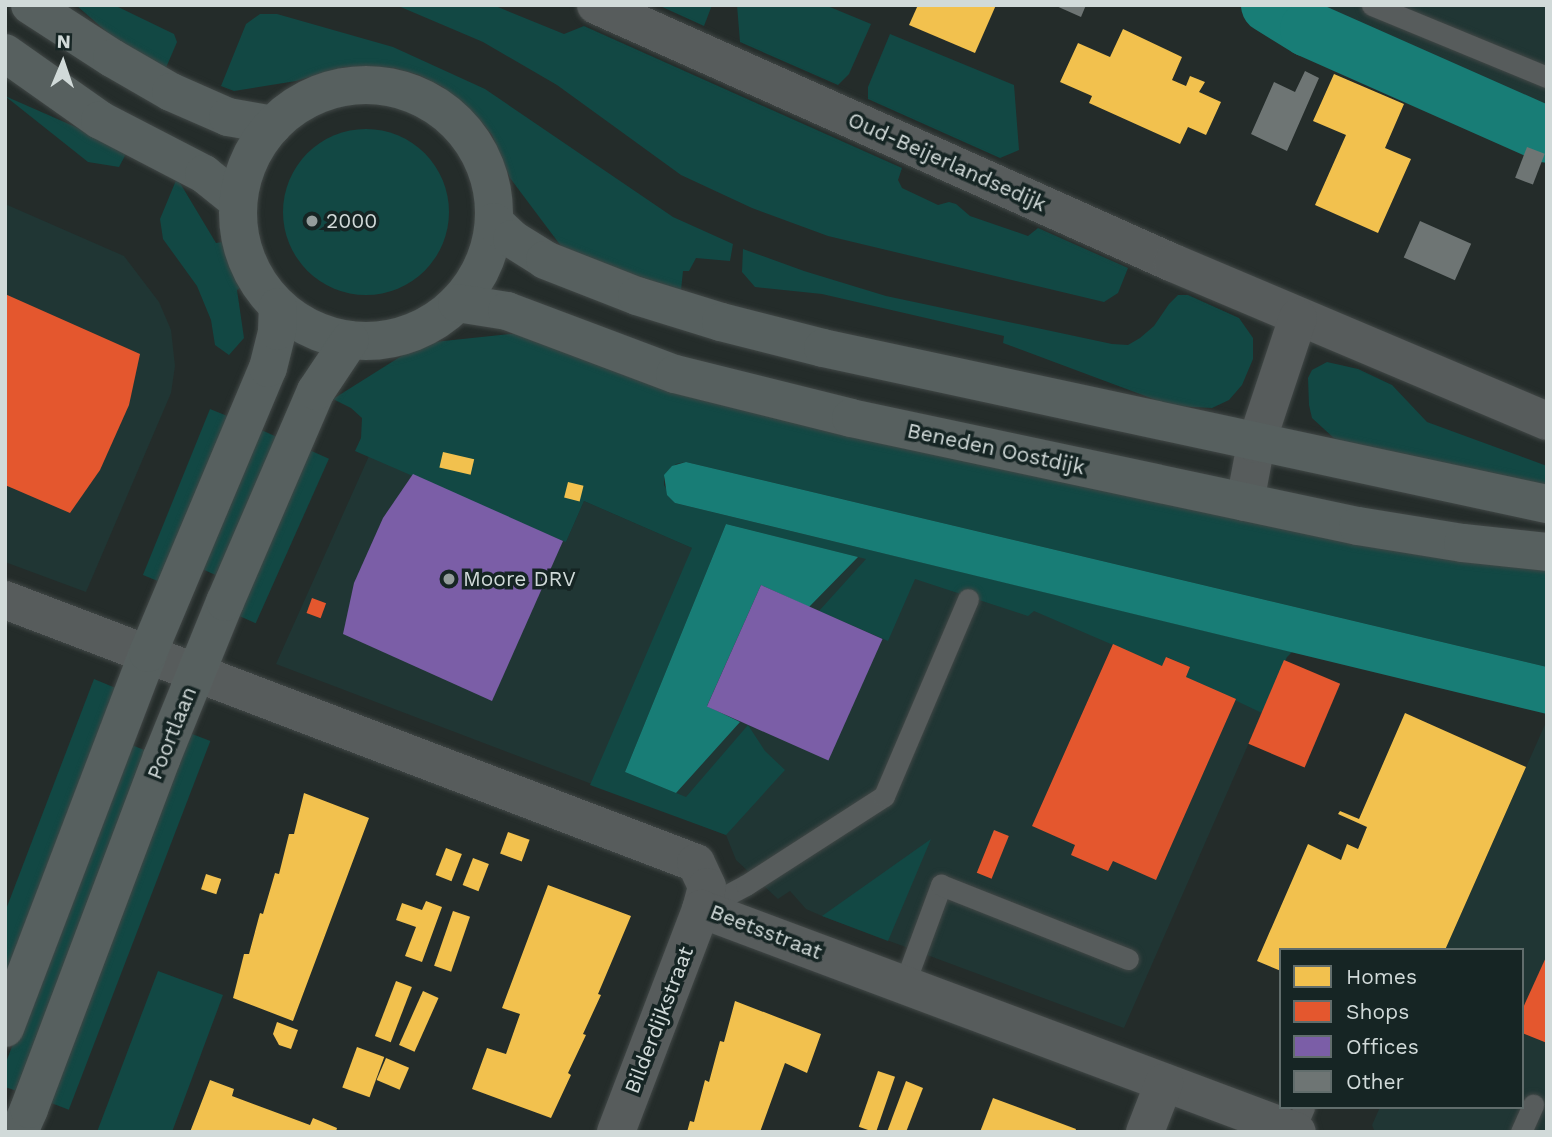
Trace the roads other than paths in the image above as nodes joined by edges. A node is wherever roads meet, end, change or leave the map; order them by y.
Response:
1 (30, 5) edge
2 (596, 5) edge
3 (1372, 5) edge
4 (5, 53) edge
5 (1547, 78) edge
6 (273, 125) junction
7 (237, 201) junction
8 (494, 222) junction
9 (457, 303) junction
10 (278, 307) junction
11 (1298, 318) junction
12 (350, 340) junction
13 (1547, 421) edge
14 (1256, 443) junction
15 (1245, 502) junction
16 (1547, 504) edge
17 (1547, 552) edge
18 (968, 599) dead end
19 (5, 600) edge
20 (148, 653) junction
21 (197, 671) junction
22 (701, 909) junction
23 (1128, 959) dead end
24 (904, 985) junction
25 (5, 1028) edge
26 (1164, 1083) junction
27 (1533, 1105) dead end
28 (1298, 1123) edge
29 (13, 1132) edge
30 (616, 1132) edge
31 (1145, 1132) edge
32 (1521, 1132) edge

1 - 6 main road
2 - 11 street, Oud-Beijerlandsedijk
3 - 5 lane
4 - 7 main road
6 - 7 main road
6 - 8 main road
7 - 10 main road
8 - 9 main road
8 - 14 main road
9 - 12 main road
9 - 15 main road, Beneden Oostdijk
10 - 12 main road
10 - 20 main road
11 - 13 street, Oud-Beijerlandsedijk
11 - 14 street
12 - 21 main road, Poortlaan
14 - 15 street
14 - 16 main road
15 - 17 main road, Beneden Oostdijk
18 - 22 lane
19 - 20 street, Beetsstraat
20 - 21 street, Beetsstraat
20 - 25 main road
21 - 22 street, Beetsstraat
21 - 29 main road, Poortlaan
22 - 24 street, Beetsstraat
22 - 30 street, Bilderdijkstraat
23 - 24 lane
24 - 26 street, Beetsstraat
26 - 28 street, Beetsstraat
26 - 31 street
27 - 32 lane

